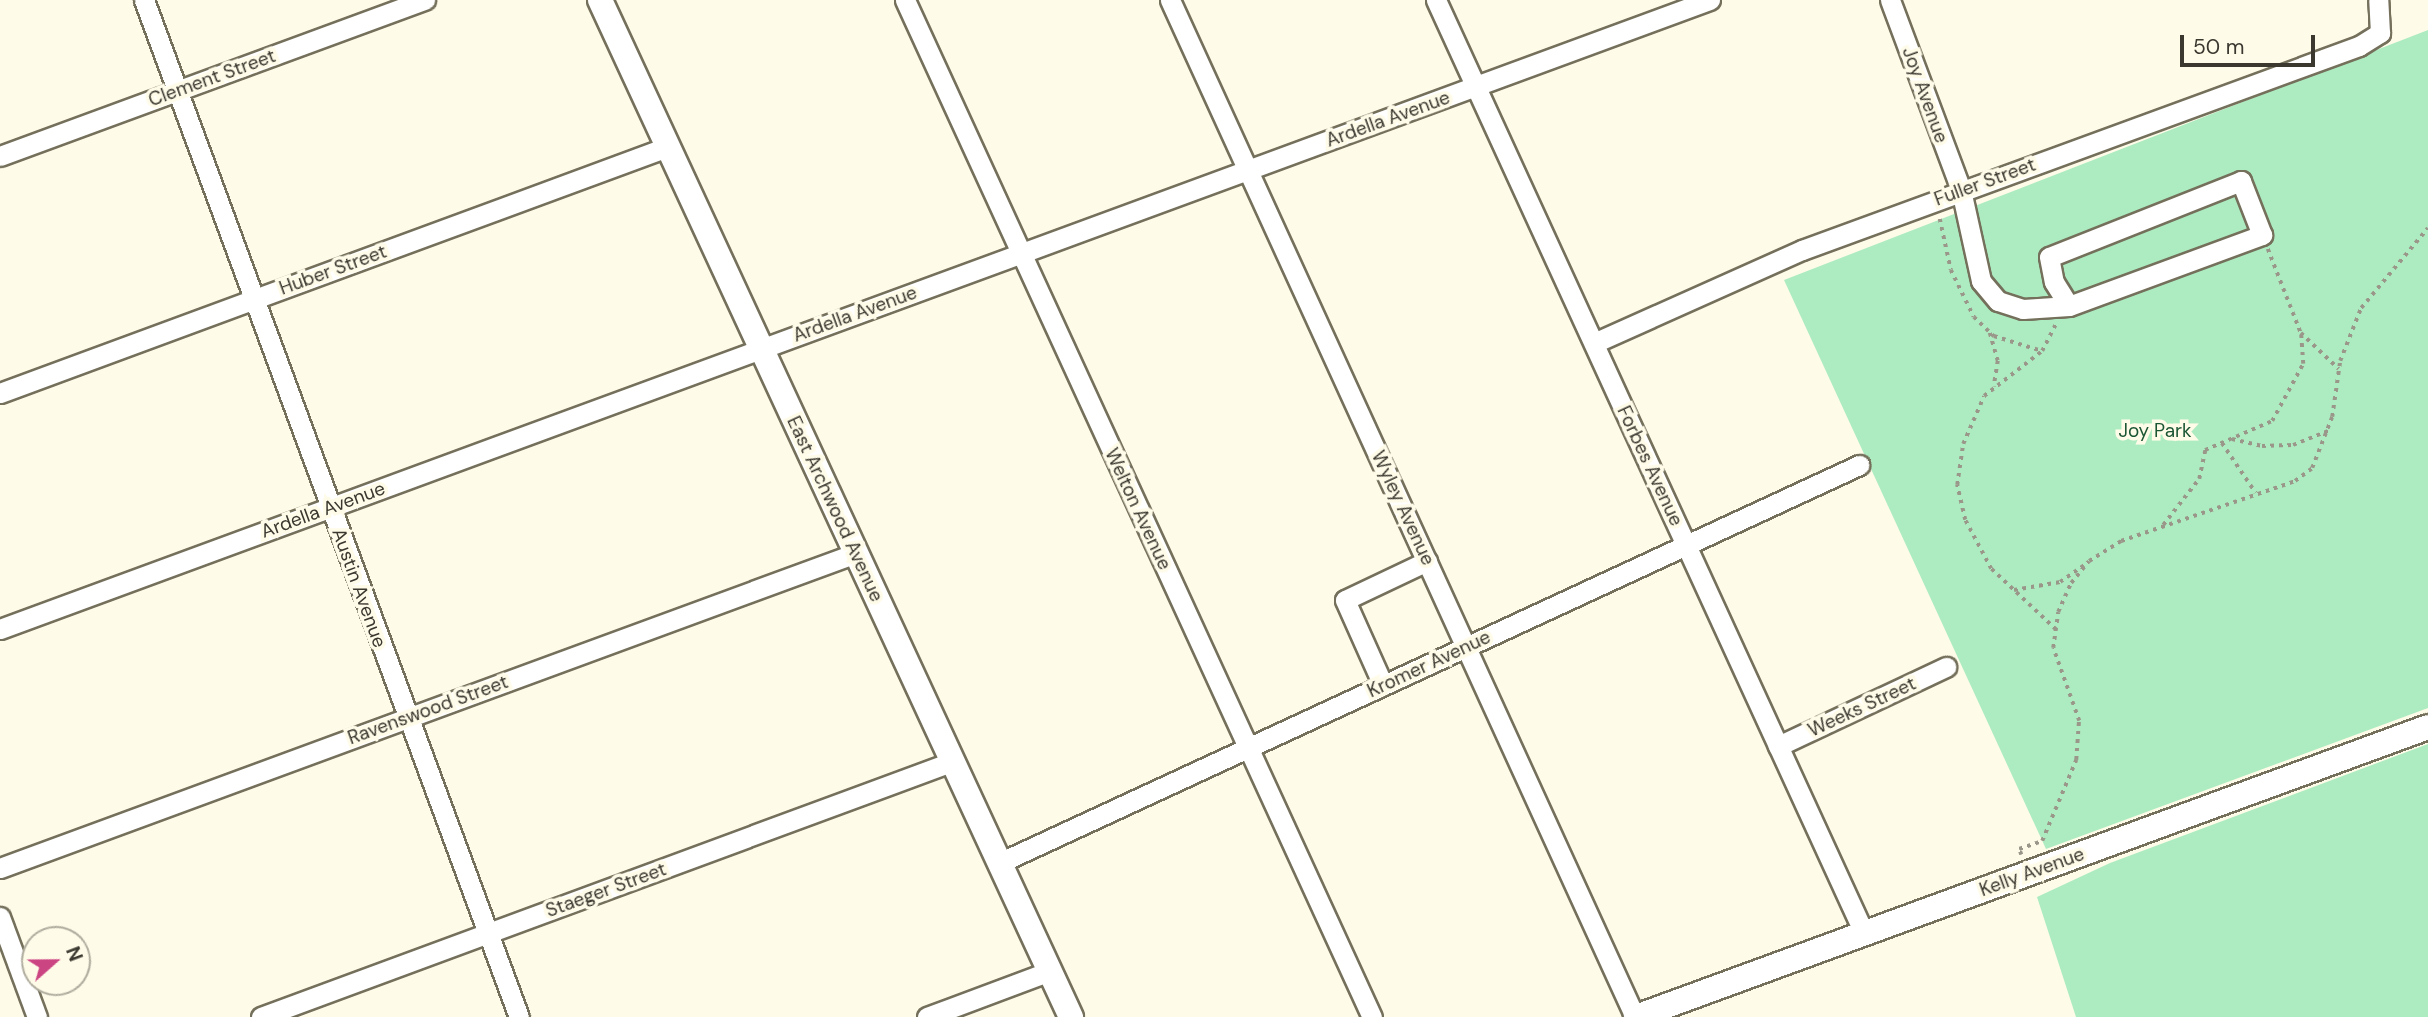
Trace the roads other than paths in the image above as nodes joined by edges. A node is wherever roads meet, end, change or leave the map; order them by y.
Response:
1 (144, 0) edge
2 (425, 0) edge
3 (600, 0) edge
4 (905, 0) edge
5 (1170, 0) edge
6 (1436, 0) edge
7 (1710, 0) edge
8 (1890, 0) edge
9 (2378, 0) edge
10 (1476, 86) junction
11 (178, 91) junction
12 (667, 147) junction
13 (0, 156) edge
14 (1248, 171) junction
15 (1961, 190) junction
16 (1021, 253) junction
17 (254, 299) junction
18 (2063, 307) junction
19 (1594, 343) junction
20 (760, 349) junction
21 (0, 393) edge
22 (1859, 466) dead end
23 (330, 508) junction
24 (1686, 546) junction
25 (856, 553) junction
26 (1427, 561) junction
27 (0, 629) edge
28 (1466, 647) junction
29 (1946, 667) dead end
30 (1383, 685) junction
31 (407, 718) junction
32 (2428, 727) edge
33 (1778, 746) junction
34 (1248, 748) junction
35 (951, 762) junction
36 (999, 863) junction
37 (0, 868) edge
38 (0, 917) edge
39 (1864, 933) junction
40 (489, 934) junction
41 (1050, 971) junction
42 (1677, 1010) edge
43 (37, 1017) edge
44 (261, 1017) edge
45 (519, 1017) edge
46 (927, 1017) edge
47 (1071, 1017) edge
48 (1372, 1017) edge
49 (1636, 1017) edge

1 - 11 street, Austin Avenue
2 - 11 street, Clement Street
3 - 12 main road, East Archwood Avenue
4 - 16 street, Welton Avenue
5 - 14 street, Wyley Avenue
6 - 10 street, Forbes Avenue
7 - 10 street, Ardella Avenue
8 - 15 street, Joy Avenue
9 - 15 street, Fuller Street
10 - 14 street, Ardella Avenue
10 - 19 street, Forbes Avenue
11 - 13 street, Clement Street
11 - 17 street, Austin Avenue
12 - 17 street, Huber Street
12 - 20 main road, East Archwood Avenue
14 - 16 street, Ardella Avenue
14 - 26 street, Wyley Avenue
15 - 18 street, Joy Avenue
15 - 19 street, Fuller Street
16 - 20 street, Ardella Avenue
16 - 34 street, Welton Avenue
17 - 21 street, Huber Street
17 - 23 street, Austin Avenue
18 - 18 street, Joy Avenue
19 - 24 street, Forbes Avenue
20 - 23 street, Ardella Avenue
20 - 25 main road, East Archwood Avenue
22 - 24 street, Kromer Avenue
23 - 27 street, Ardella Avenue
23 - 31 street, Austin Avenue
24 - 28 street, Kromer Avenue
24 - 33 street, Forbes Avenue
25 - 31 street, Ravenswood Street
25 - 35 main road, East Archwood Avenue
26 - 28 street, Wyley Avenue
26 - 30 street
28 - 30 street, Kromer Avenue
28 - 49 street, Wyley Avenue
29 - 33 street, Weeks Street
30 - 34 street, Kromer Avenue
31 - 37 street, Ravenswood Street
31 - 40 street, Austin Avenue
32 - 39 main road, Kelly Avenue
33 - 39 street, Forbes Avenue
34 - 36 street, Kromer Avenue
34 - 48 street, Welton Avenue
35 - 36 main road, East Archwood Avenue
35 - 40 street, Staeger Street
36 - 41 main road, East Archwood Avenue
38 - 43 street
39 - 42 main road, Kelly Avenue
40 - 44 street, Staeger Street
40 - 45 street, Austin Avenue
41 - 46 street
41 - 47 main road, East Archwood Avenue
42 - 49 main road, Kelly Avenue

